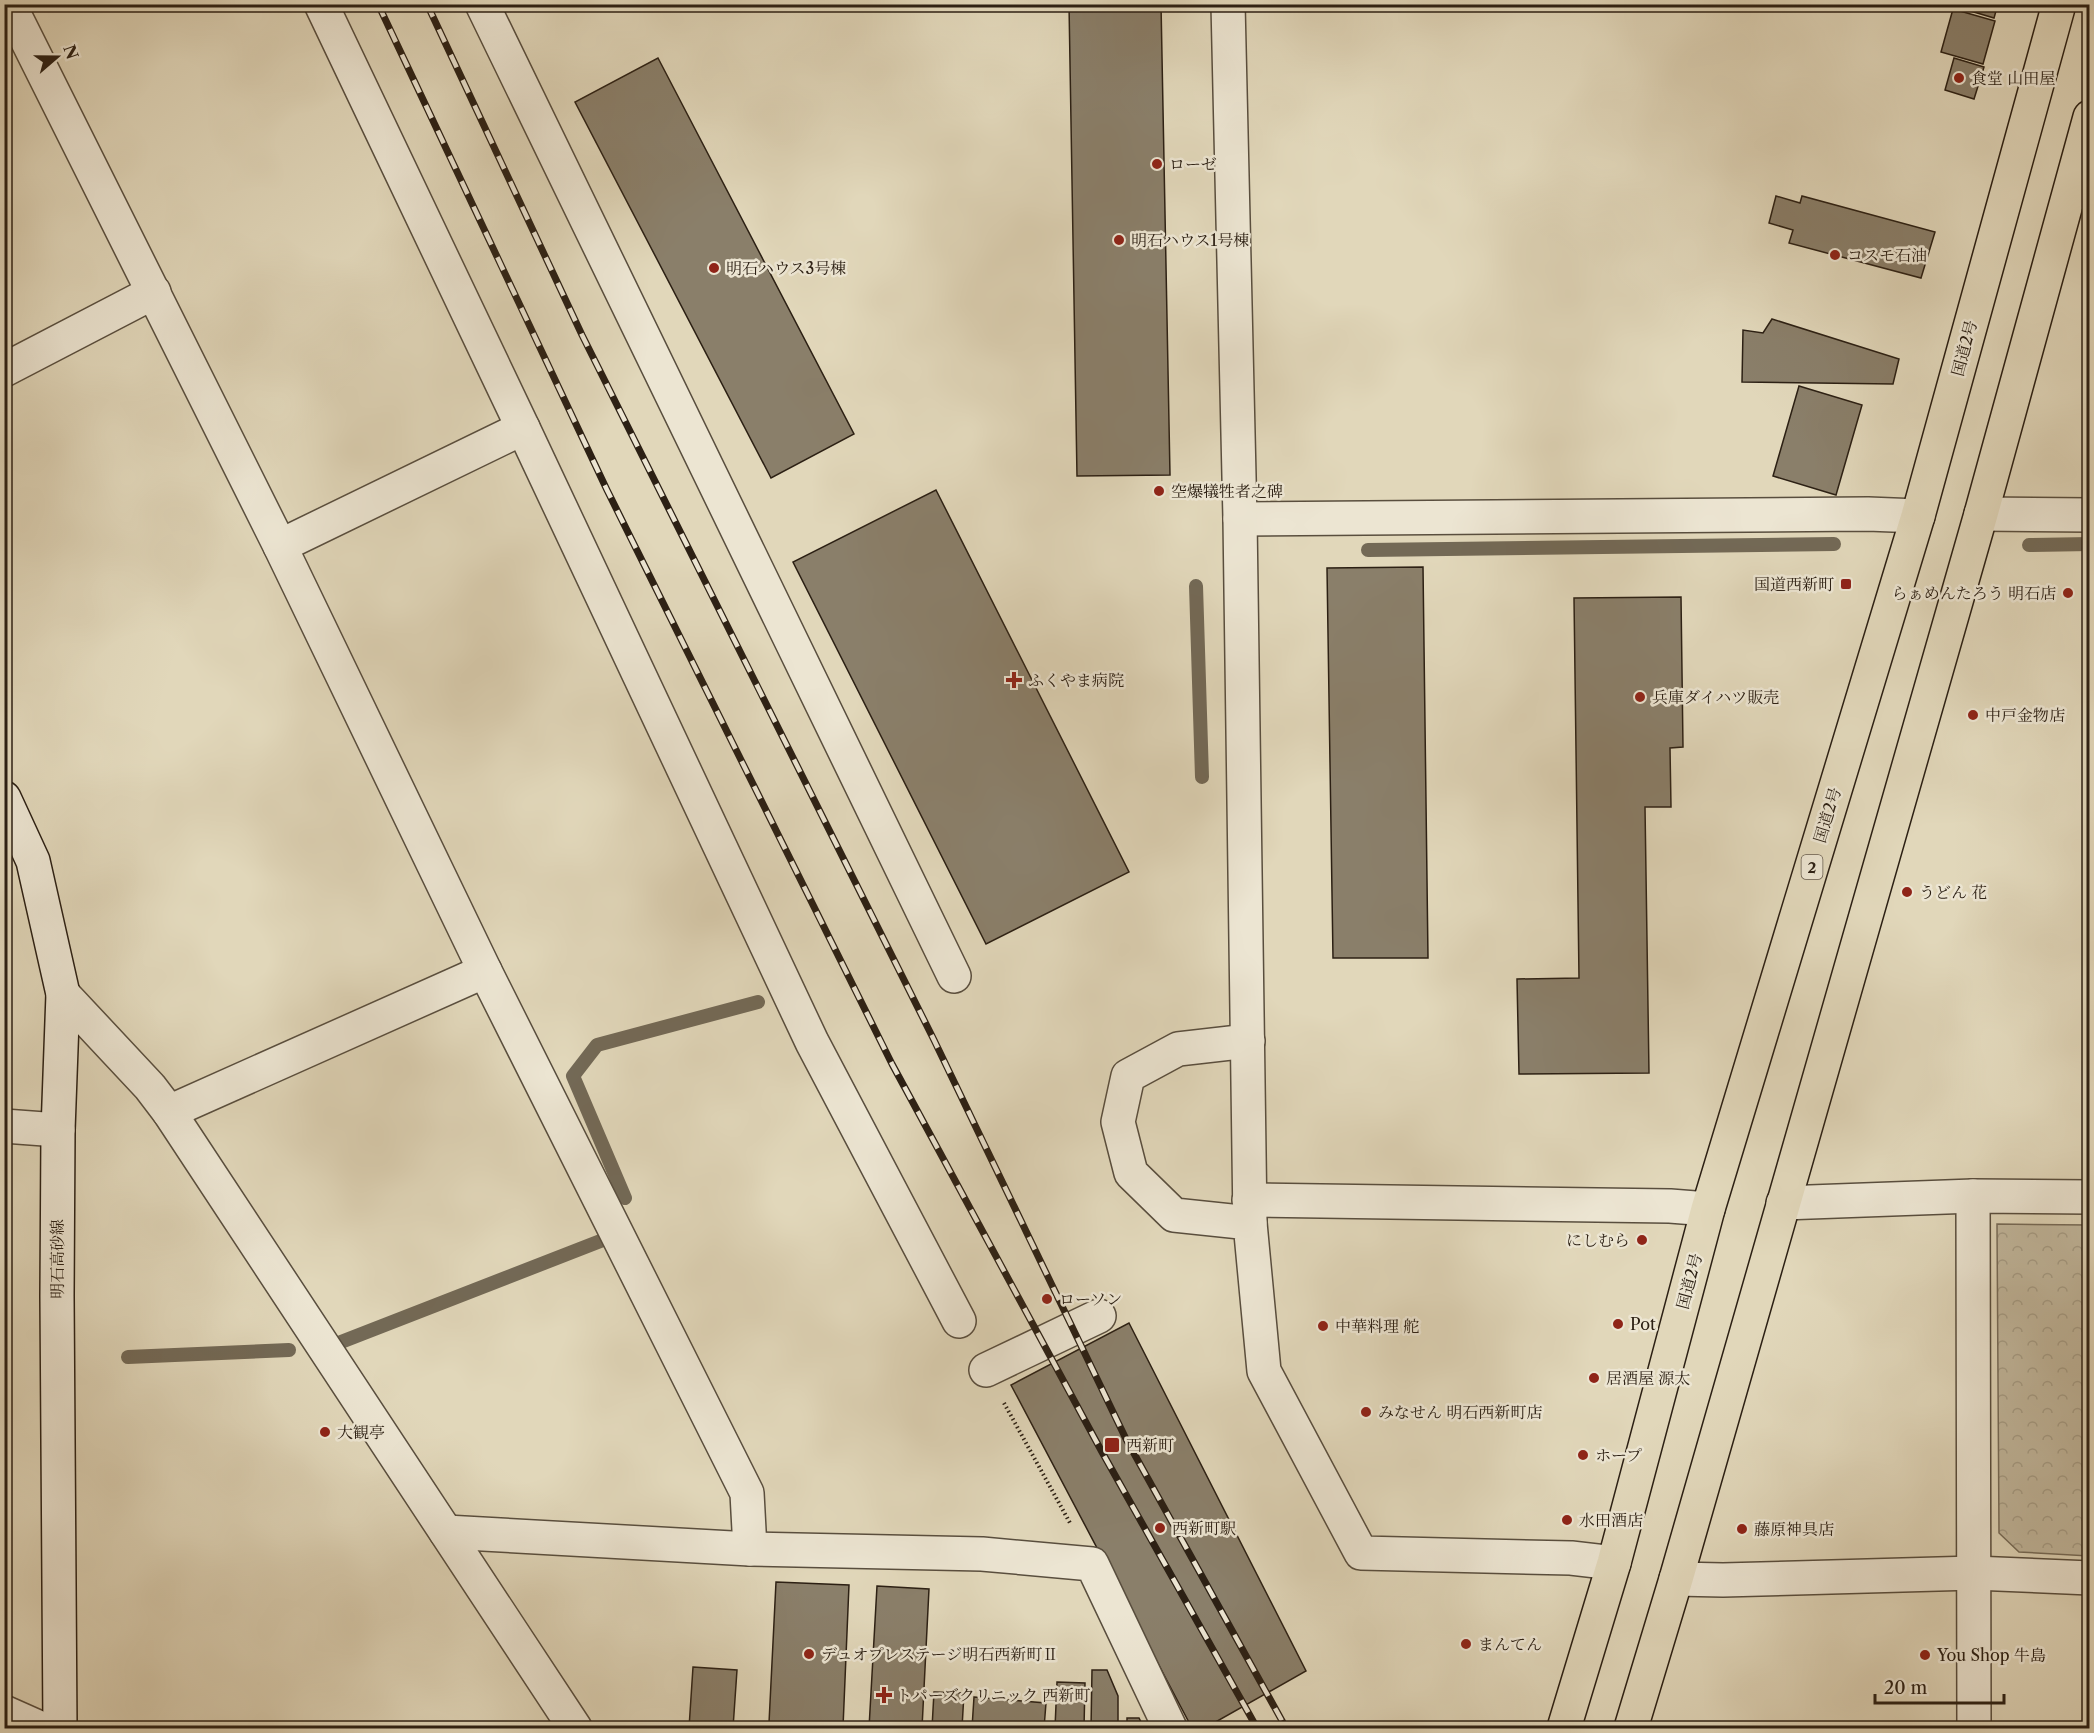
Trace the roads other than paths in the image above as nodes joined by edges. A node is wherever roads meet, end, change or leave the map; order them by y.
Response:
1 (9, 4) edge
2 (321, 4) edge
3 (482, 4) edge
4 (1228, 4) edge
5 (2059, 4) edge
6 (2090, 117) edge
7 (153, 292) junction
8 (4, 370) edge
9 (523, 428) junction
10 (1982, 514) junction
11 (2090, 515) edge
12 (1917, 516) junction
13 (1239, 519) junction
14 (280, 546) junction
15 (4, 798) edge
16 (485, 971) junction
17 (954, 976) dead end
18 (63, 994) junction
19 (1248, 1041) junction
20 (169, 1112) junction
21 (4, 1126) edge
22 (58, 1130) junction
23 (1973, 1196) junction
24 (2090, 1197) edge
25 (1784, 1203) junction
26 (1708, 1209) junction
27 (1250, 1212) junction
28 (1100, 1316) dead end
29 (959, 1321) dead end
30 (986, 1370) road end
31 (446, 1532) junction
32 (750, 1550) junction
33 (1614, 1563) junction
34 (1974, 1573) junction
35 (2090, 1578) edge
36 (1676, 1579) junction
37 (4, 1712) edge
38 (40, 1728) edge
39 (60, 1728) edge
40 (575, 1728) edge
41 (1170, 1728) edge
42 (1564, 1728) edge
43 (1631, 1728) edge
44 (1974, 1728) edge

1 - 7 street
2 - 9 street
3 - 17 street
4 - 13 street
5 - 12 highway, 国道2号 / 2
6 - 10 highway
7 - 8 street
7 - 14 street
9 - 14 street
9 - 29 street
10 - 11 street
10 - 25 highway
12 - 13 street
12 - 26 highway, 国道2号 / 2
13 - 19 street
14 - 16 street
15 - 18 street, 明石高砂線
16 - 20 street
16 - 32 street
18 - 20 street
18 - 22 street, 明石高砂線
19 - 27 street
19 - 27 street
20 - 31 street
21 - 22 street
22 - 39 street, 明石高砂線
23 - 24 street
23 - 25 street
23 - 34 street
25 - 36 highway
26 - 27 street
26 - 33 highway, 国道2号 / 2
27 - 33 street
28 - 30 street
31 - 32 street
31 - 40 street
32 - 41 street
33 - 42 highway, 国道2号 / 2
34 - 35 street
34 - 36 street
34 - 44 street
36 - 43 highway
37 - 38 street

